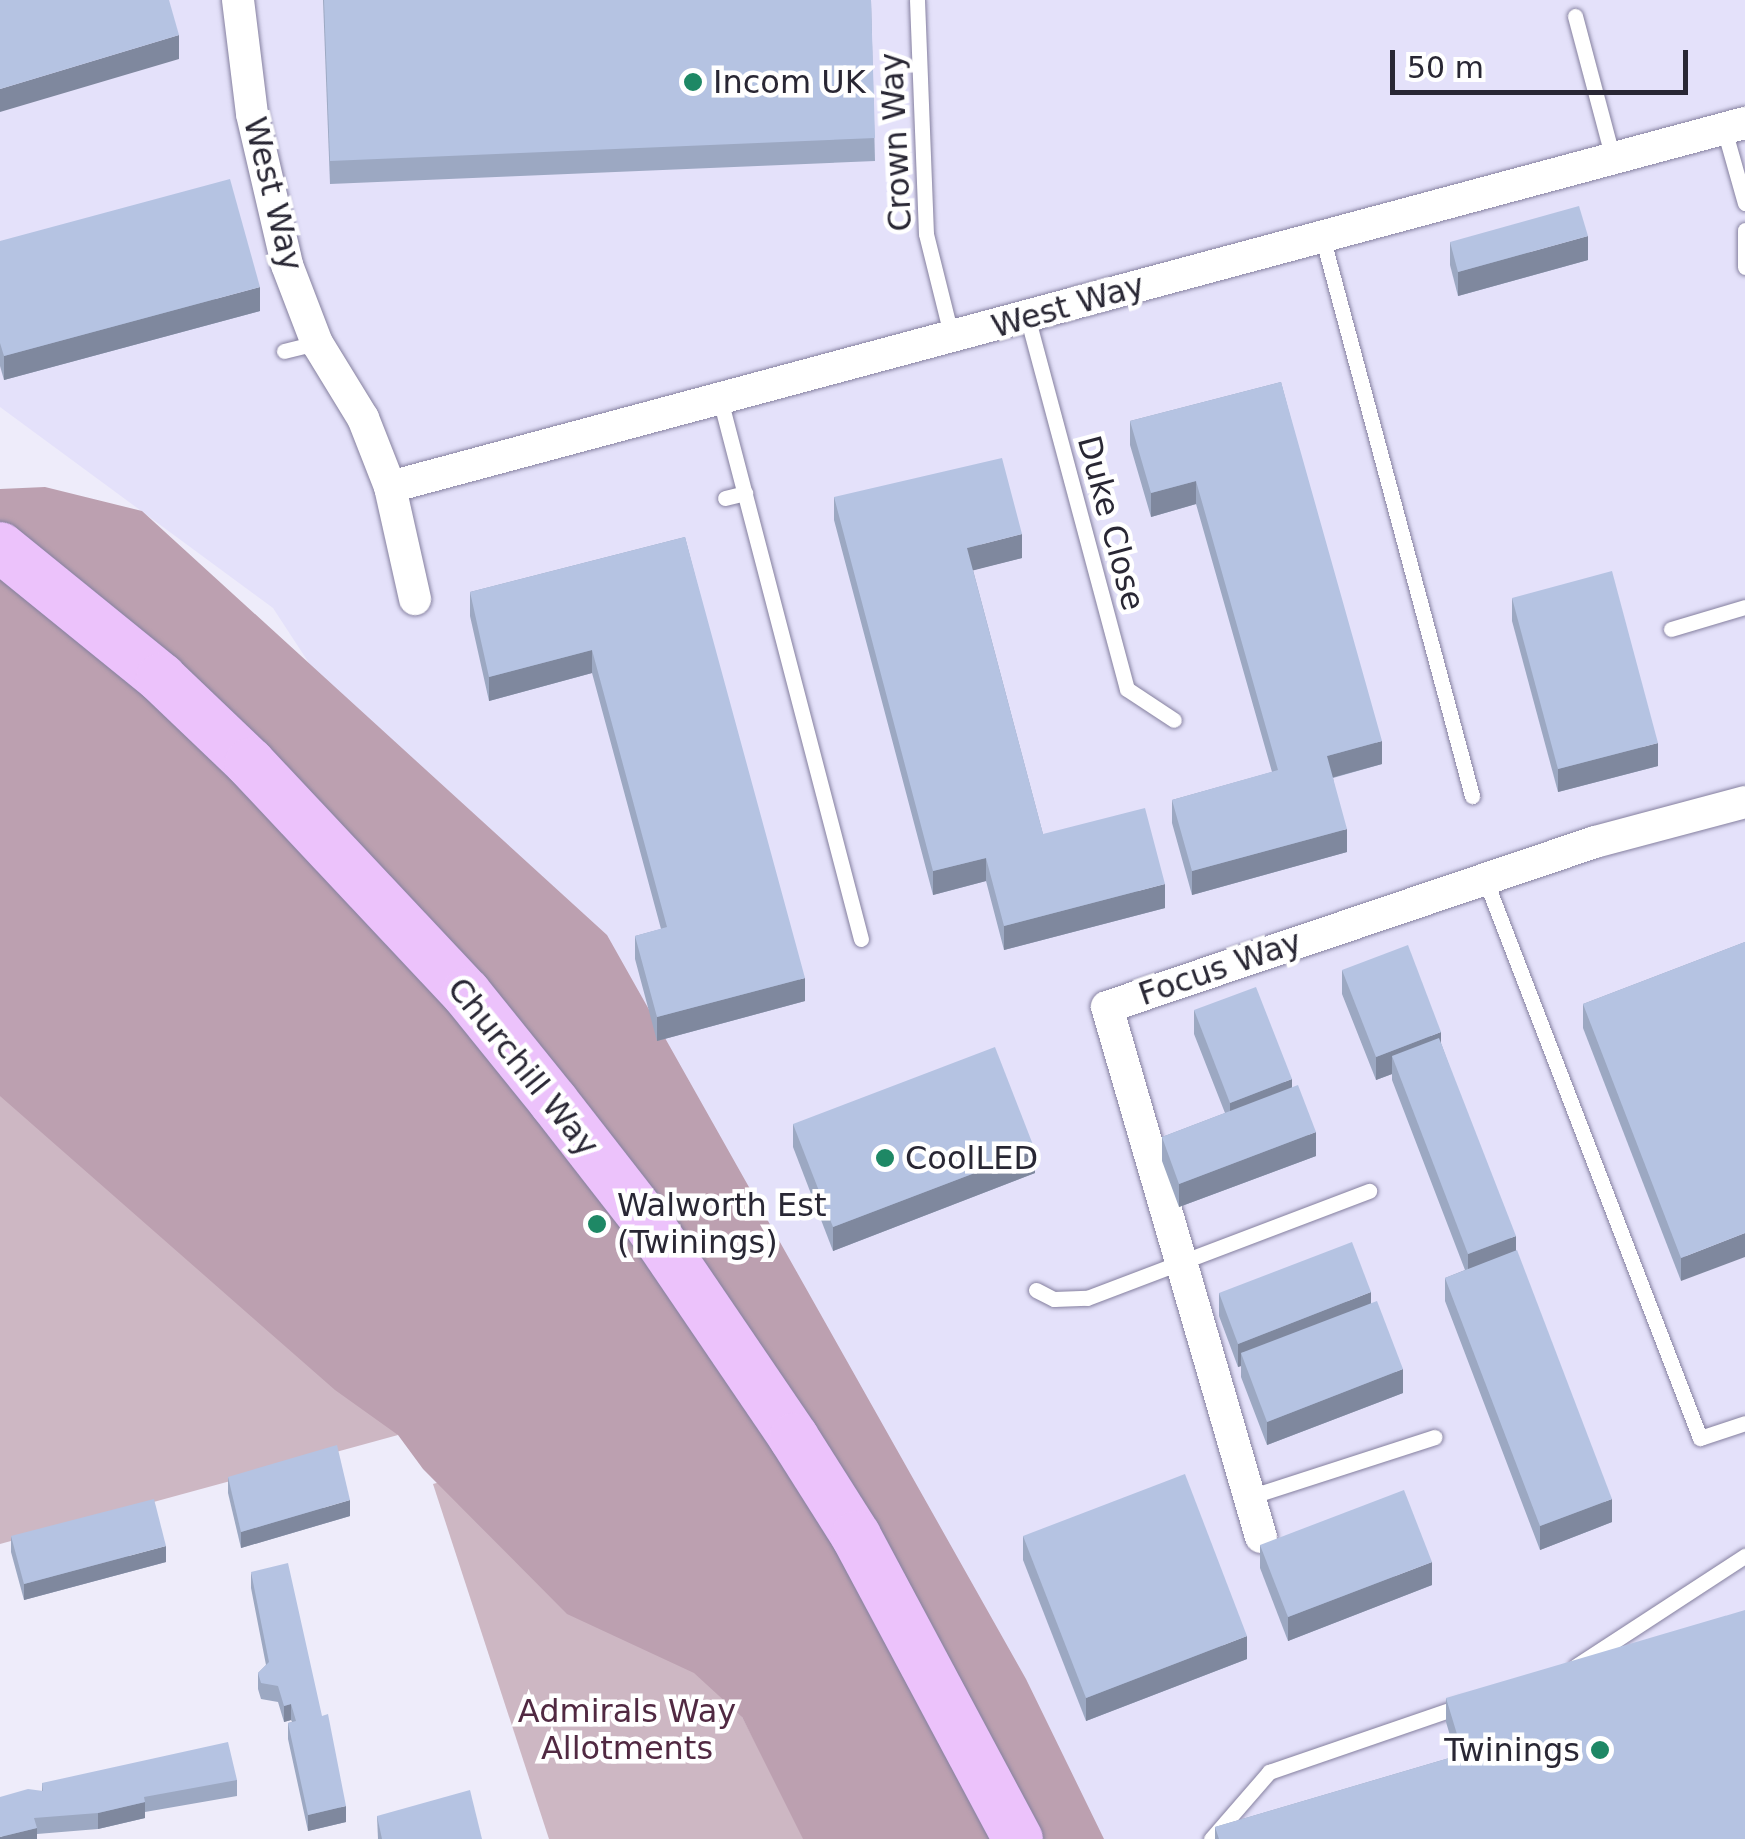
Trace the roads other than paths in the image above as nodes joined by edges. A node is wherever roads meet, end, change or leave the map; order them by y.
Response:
1 (238, 0) edge
2 (917, 0) edge
3 (1576, 16) dead end
4 (1735, 126) edge
5 (1613, 159) junction
6 (1745, 203) edge
7 (1745, 230) edge
8 (1322, 236) junction
9 (1745, 267) edge
10 (1027, 316) junction
11 (952, 338) junction
12 (317, 343) junction
13 (284, 351) dead end
14 (720, 399) junction
15 (390, 487) junction
16 (745, 493) junction
17 (725, 498) dead end
18 (0, 547) edge
19 (415, 599) dead end
20 (1745, 607) edge
21 (1672, 630) dead end
22 (1174, 720) dead end
23 (1472, 796) dead end
24 (1745, 802) edge
25 (1485, 879) junction
26 (861, 939) dead end
27 (1369, 1191) dead end
28 (1180, 1258) junction
29 (1036, 1290) dead end
30 (1745, 1423) edge
31 (1435, 1437) dead end
32 (1249, 1496) junction
33 (1261, 1537) dead end
34 (1745, 1556) edge
35 (1554, 1674) edge
36 (1483, 1698) edge
37 (1018, 1839) edge
38 (1211, 1839) edge

1 - 12 street, West Way
2 - 11 lane, Crown Way
3 - 5 lane
4 - 5 street, West Way
4 - 6 lane
5 - 8 street, West Way
7 - 9 lane
8 - 10 street, West Way
8 - 23 lane
10 - 11 street, West Way
10 - 22 lane, Duke Close
11 - 14 street, West Way
12 - 13 lane
12 - 15 street, West Way
14 - 15 street, West Way
14 - 16 lane
15 - 19 street, West Way
16 - 17 lane
16 - 26 lane
18 - 37 main road, Churchill Way
20 - 21 lane
24 - 25 street, Focus Way
25 - 28 street, Focus Way
25 - 30 lane
27 - 28 lane
28 - 29 lane
28 - 32 street, Focus Way
31 - 32 lane
32 - 33 street, Focus Way
34 - 35 lane
36 - 38 lane

